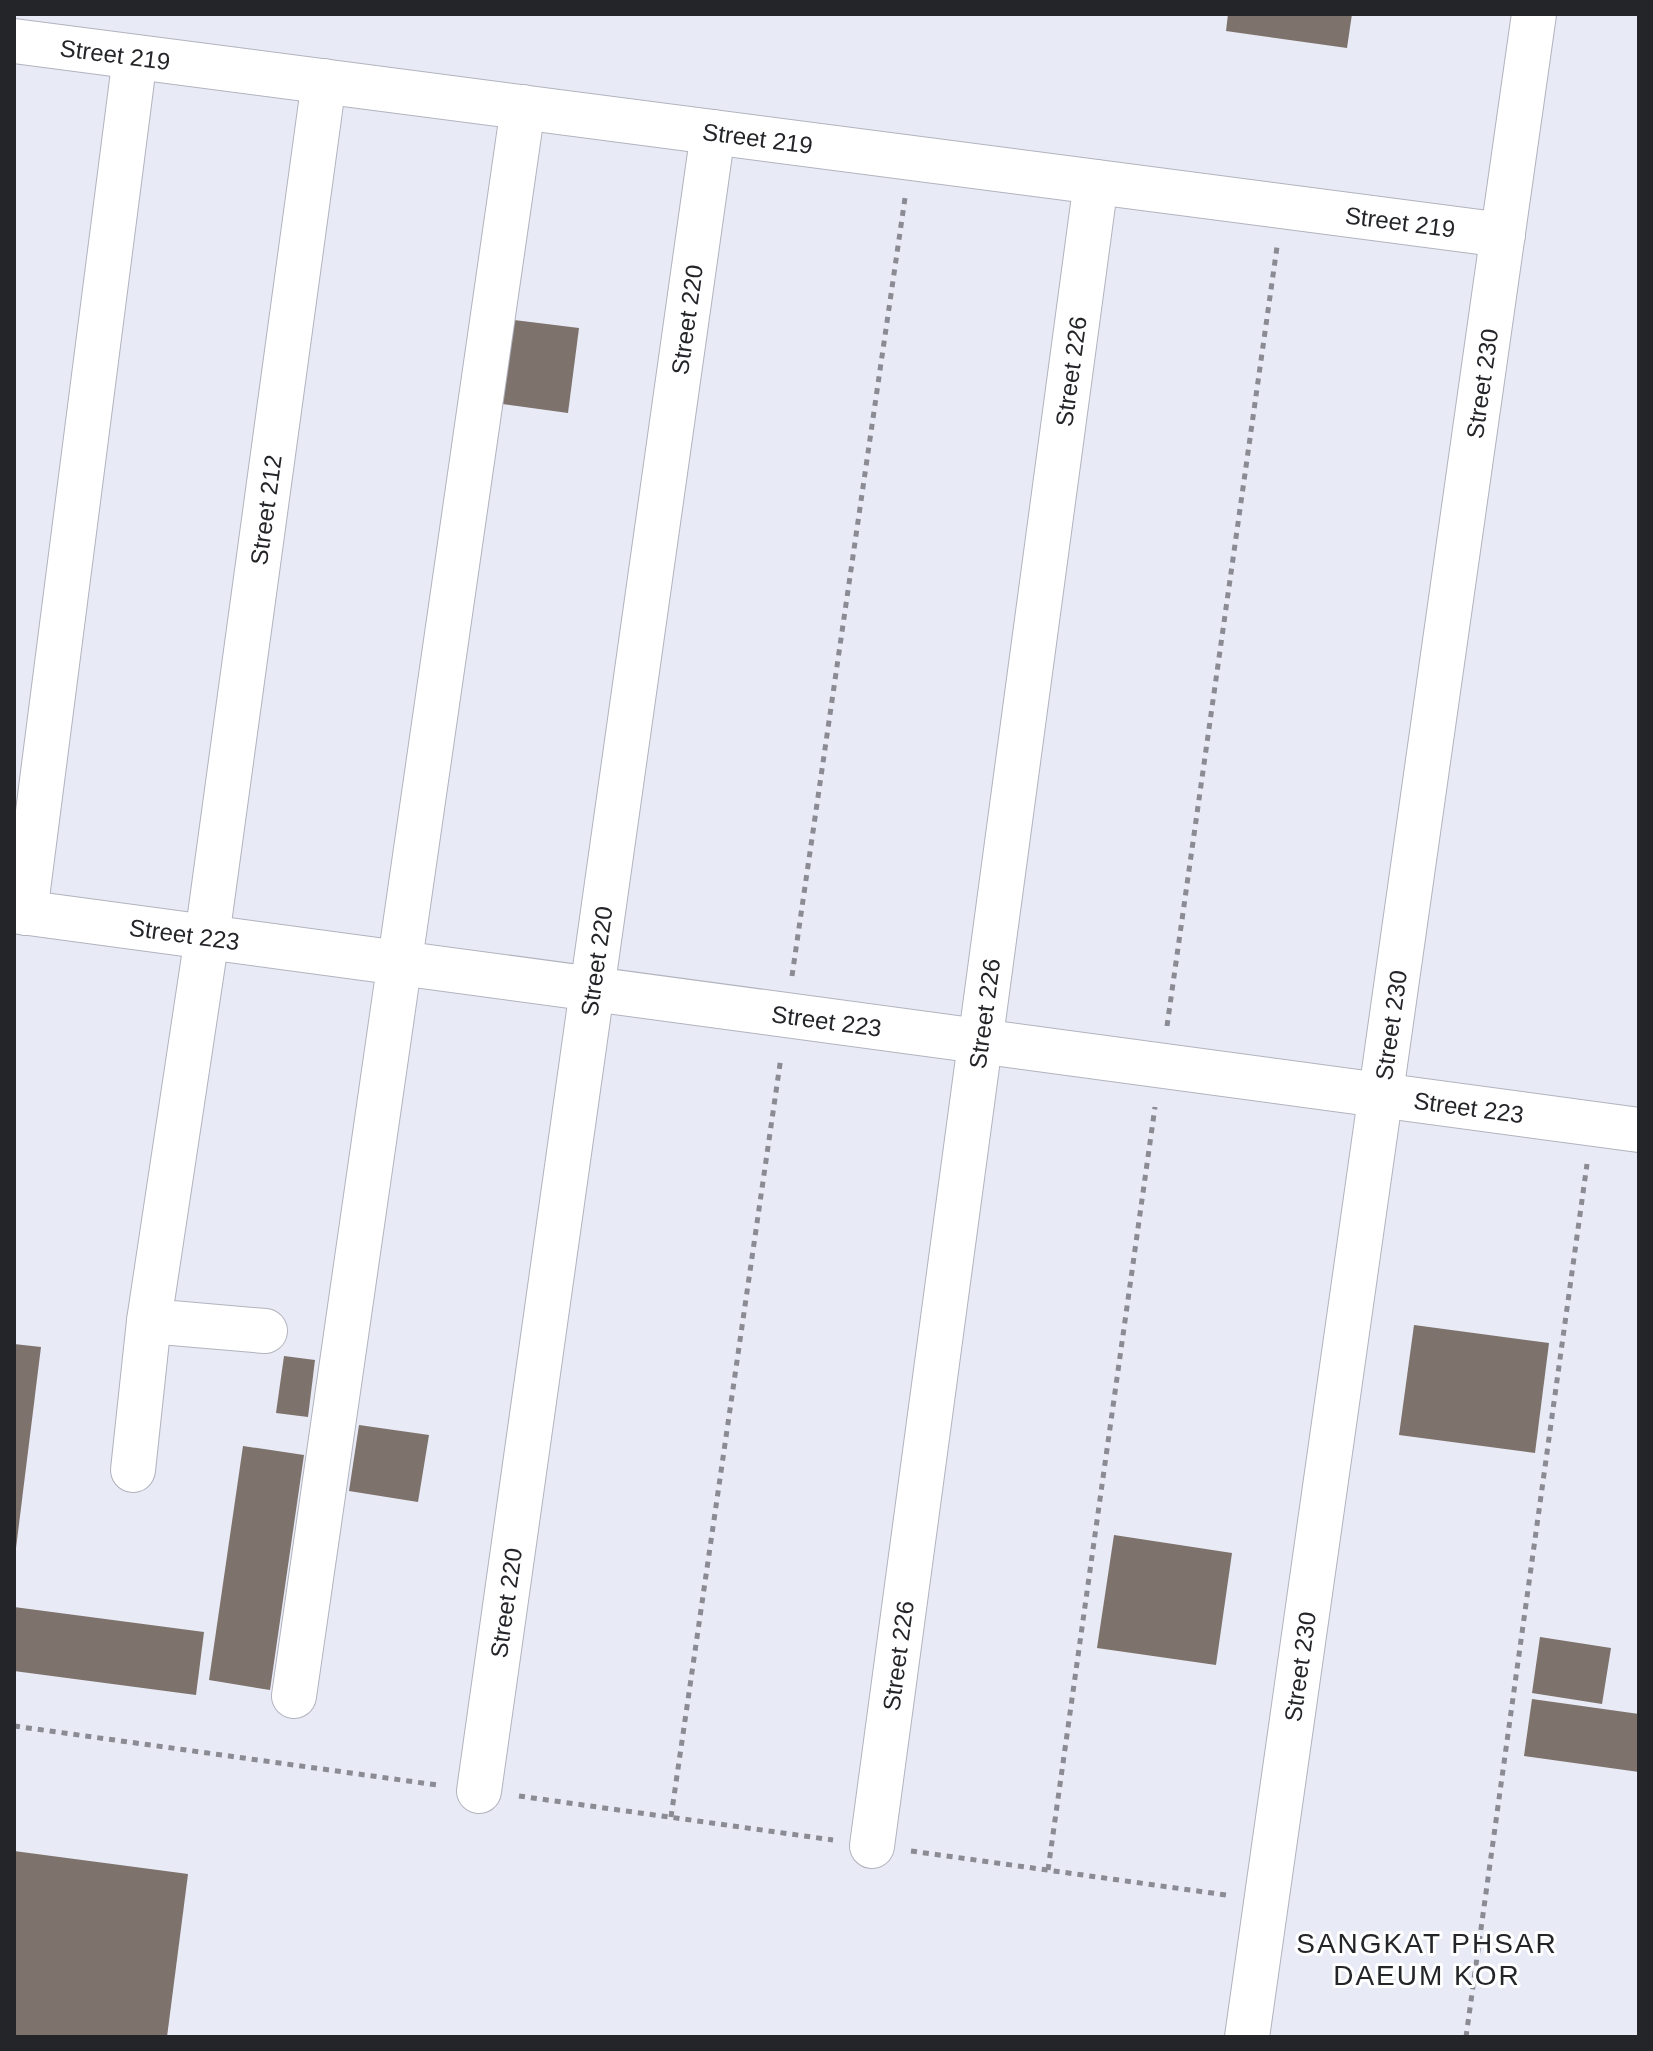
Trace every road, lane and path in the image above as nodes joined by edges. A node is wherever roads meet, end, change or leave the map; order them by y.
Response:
1 (1534, 14) edge
2 (14, 41) edge
3 (135, 57) junction
4 (324, 81) junction
5 (523, 107) junction
6 (713, 132) junction
7 (1096, 182) junction
8 (1503, 235) junction
9 (19, 912) edge
10 (207, 937) junction
11 (399, 963) junction
12 (592, 989) junction
13 (981, 1041) junction
14 (1380, 1097) junction
15 (1593, 1124) junction
16 (1639, 1130) edge
17 (149, 1321) junction
18 (265, 1331) dead end
19 (133, 1470) dead end
20 (294, 1696) dead end
21 (14, 1726) edge
22 (479, 1791) junction
23 (872, 1846) junction
24 (1266, 1901) junction
25 (1247, 2037) edge
26 (1466, 2037) edge

1 - 8 street, Street 230
2 - 3 street, Street 219
3 - 4 street, Street 219
3 - 9 street
4 - 5 street, Street 219
4 - 10 street, Street 212
5 - 6 street, Street 219
5 - 11 street
6 - 7 street, Street 219
6 - 12 street, Street 220
7 - 8 street, Street 219
7 - 13 street, Street 226
8 - 14 street, Street 230
9 - 10 street, Street 223
10 - 11 street, Street 223
10 - 17 street, Street 212
11 - 12 street, Street 223
11 - 20 street
12 - 13 street, Street 223
12 - 22 street, Street 220
13 - 14 street, Street 223
13 - 23 street, Street 226
14 - 15 street, Street 223
14 - 24 street, Street 230
15 - 16 street, Street 223
15 - 26 path
17 - 18 street
17 - 19 street, Street 212
21 - 22 path
22 - 23 path
23 - 24 path
24 - 25 street, Street 230

